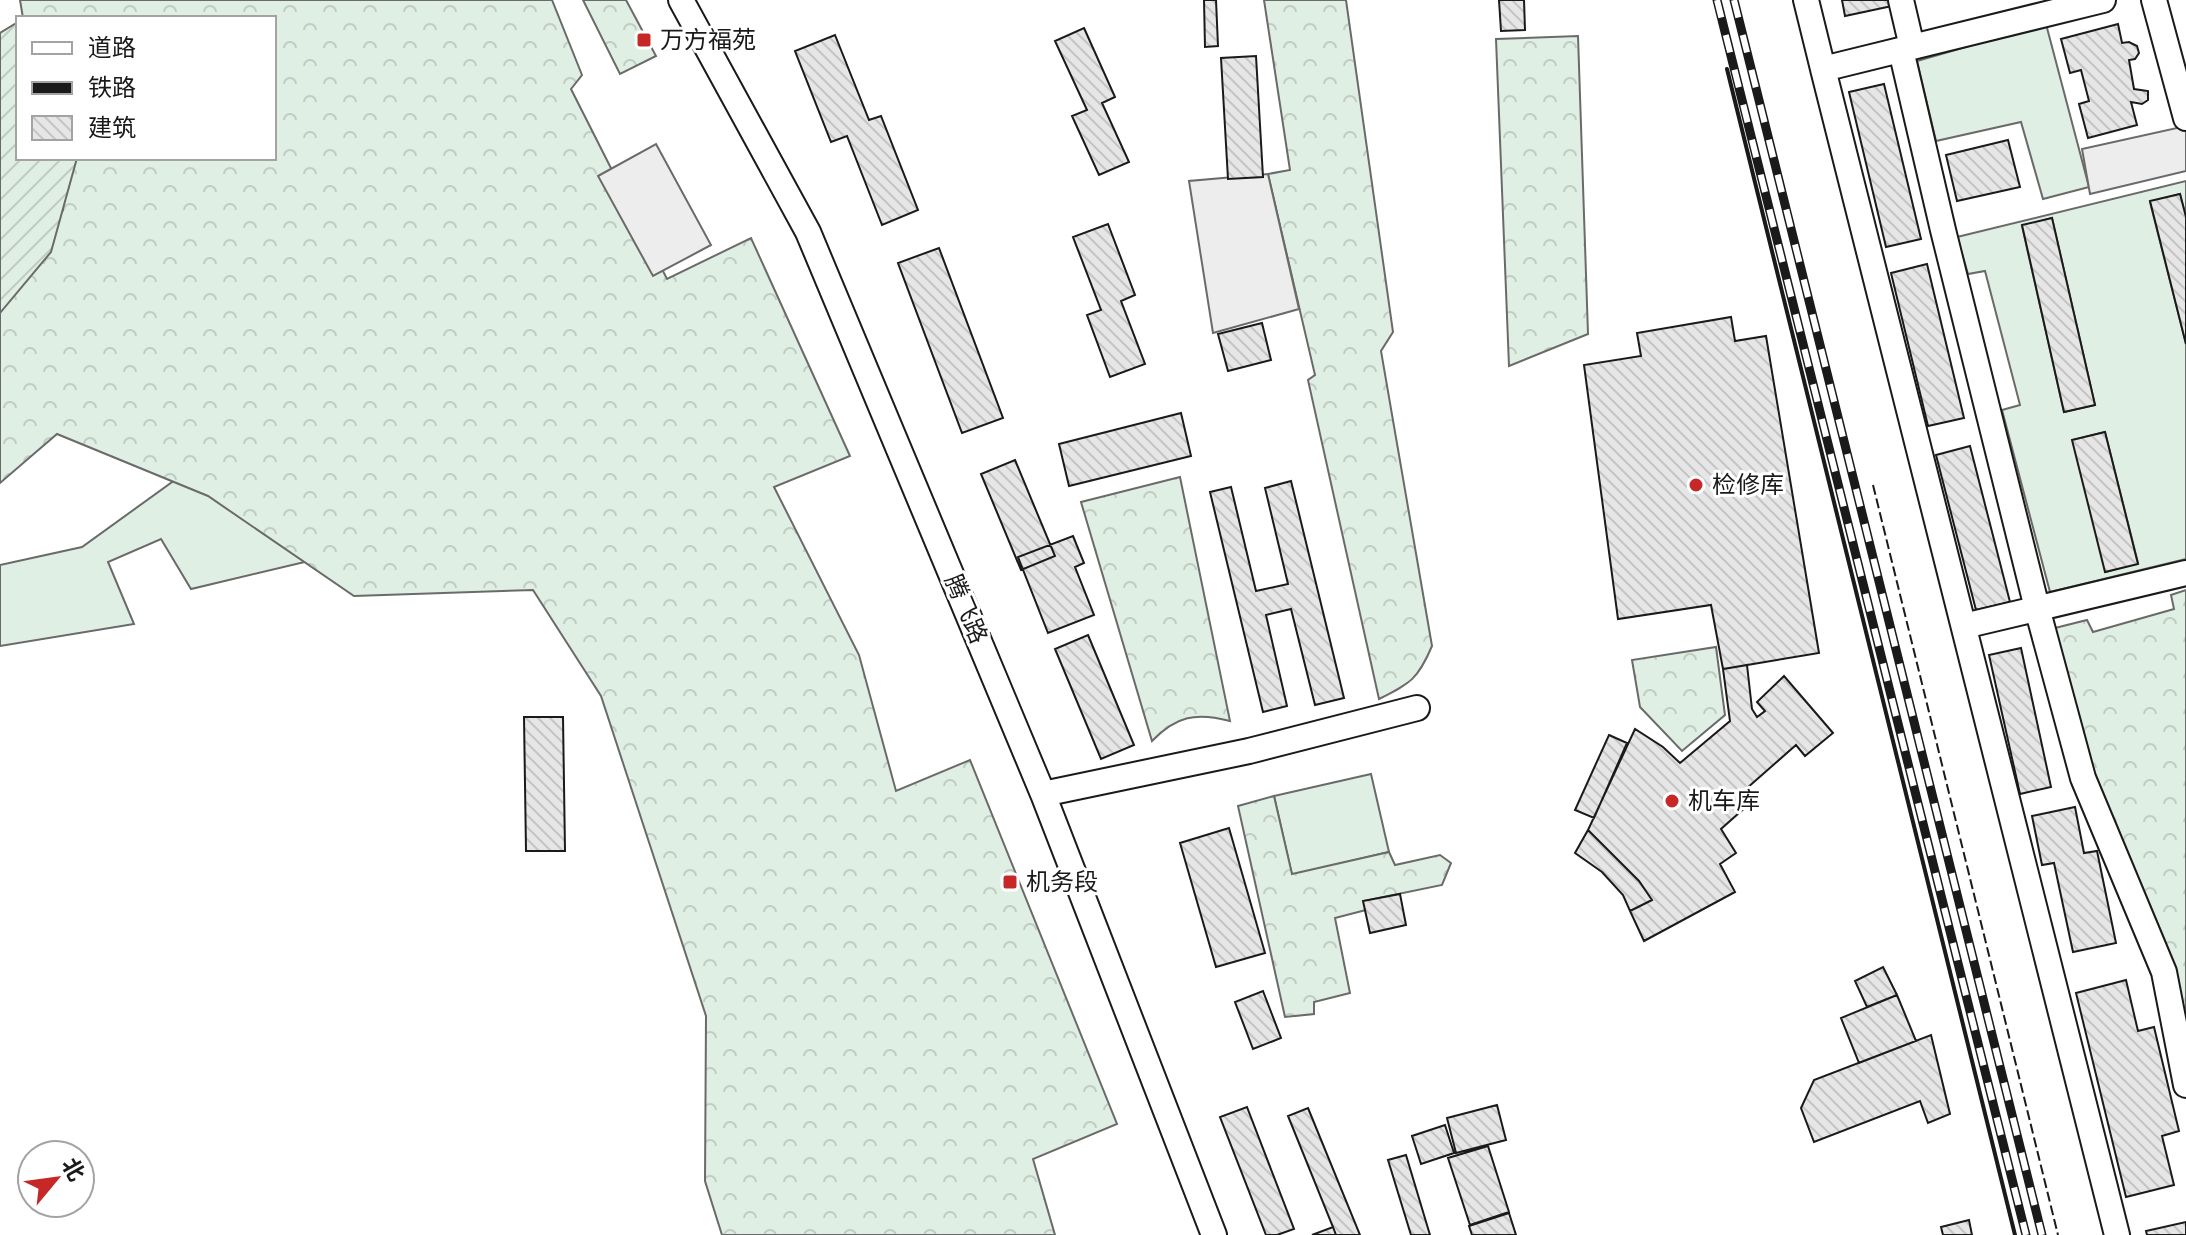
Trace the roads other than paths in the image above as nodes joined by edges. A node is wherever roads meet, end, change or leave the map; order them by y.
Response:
1 (681, 0) edge
2 (1806, 0) edge
3 (1901, 0) edge
4 (2103, 0) edge
5 (2154, 0) edge
6 (1907, 48) junction
7 (1823, 69) junction
8 (2186, 118) edge
9 (2186, 573) edge
10 (2037, 608) junction
11 (1964, 626) junction
12 (1417, 708) dead end
13 (1043, 794) junction
14 (2175, 970) edge
15 (2186, 1085) edge
16 (1214, 1235) edge
17 (2117, 1235) edge

1 - 13 street, 腾飞路
2 - 7 street
3 - 6 street
4 - 6 street
5 - 8 street
6 - 7 street
6 - 10 street
7 - 11 street
9 - 10 street
10 - 11 street
10 - 14 street
11 - 17 street
12 - 13 street
13 - 16 street, 腾飞路
14 - 15 street

